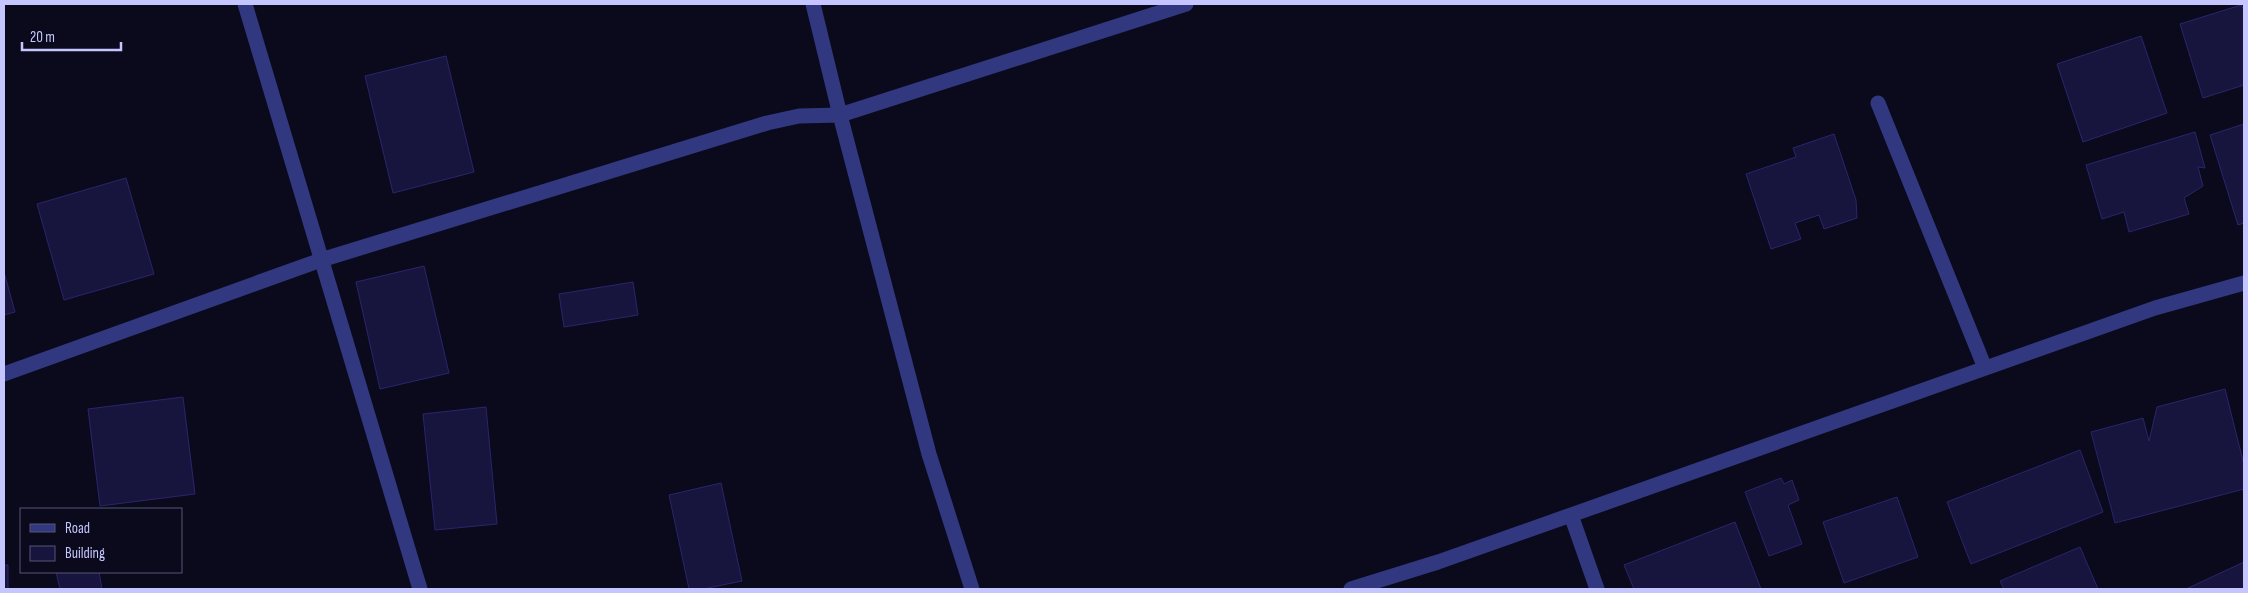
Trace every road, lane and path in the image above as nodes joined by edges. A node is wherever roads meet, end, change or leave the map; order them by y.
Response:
1 (245, 4) edge
2 (813, 4) edge
3 (1186, 4) edge
4 (1878, 103) dead end
5 (840, 115) junction
6 (322, 260) junction
7 (2244, 283) edge
8 (1985, 368) junction
9 (4, 374) edge
10 (1571, 515) junction
11 (420, 589) edge
12 (972, 589) edge
13 (1350, 589) edge
14 (1597, 589) edge

1 - 6 street
2 - 5 street
3 - 5 street
4 - 8 street
5 - 6 street
5 - 12 street
6 - 9 street
6 - 11 street
7 - 8 street
8 - 10 street
10 - 13 street
10 - 14 street

